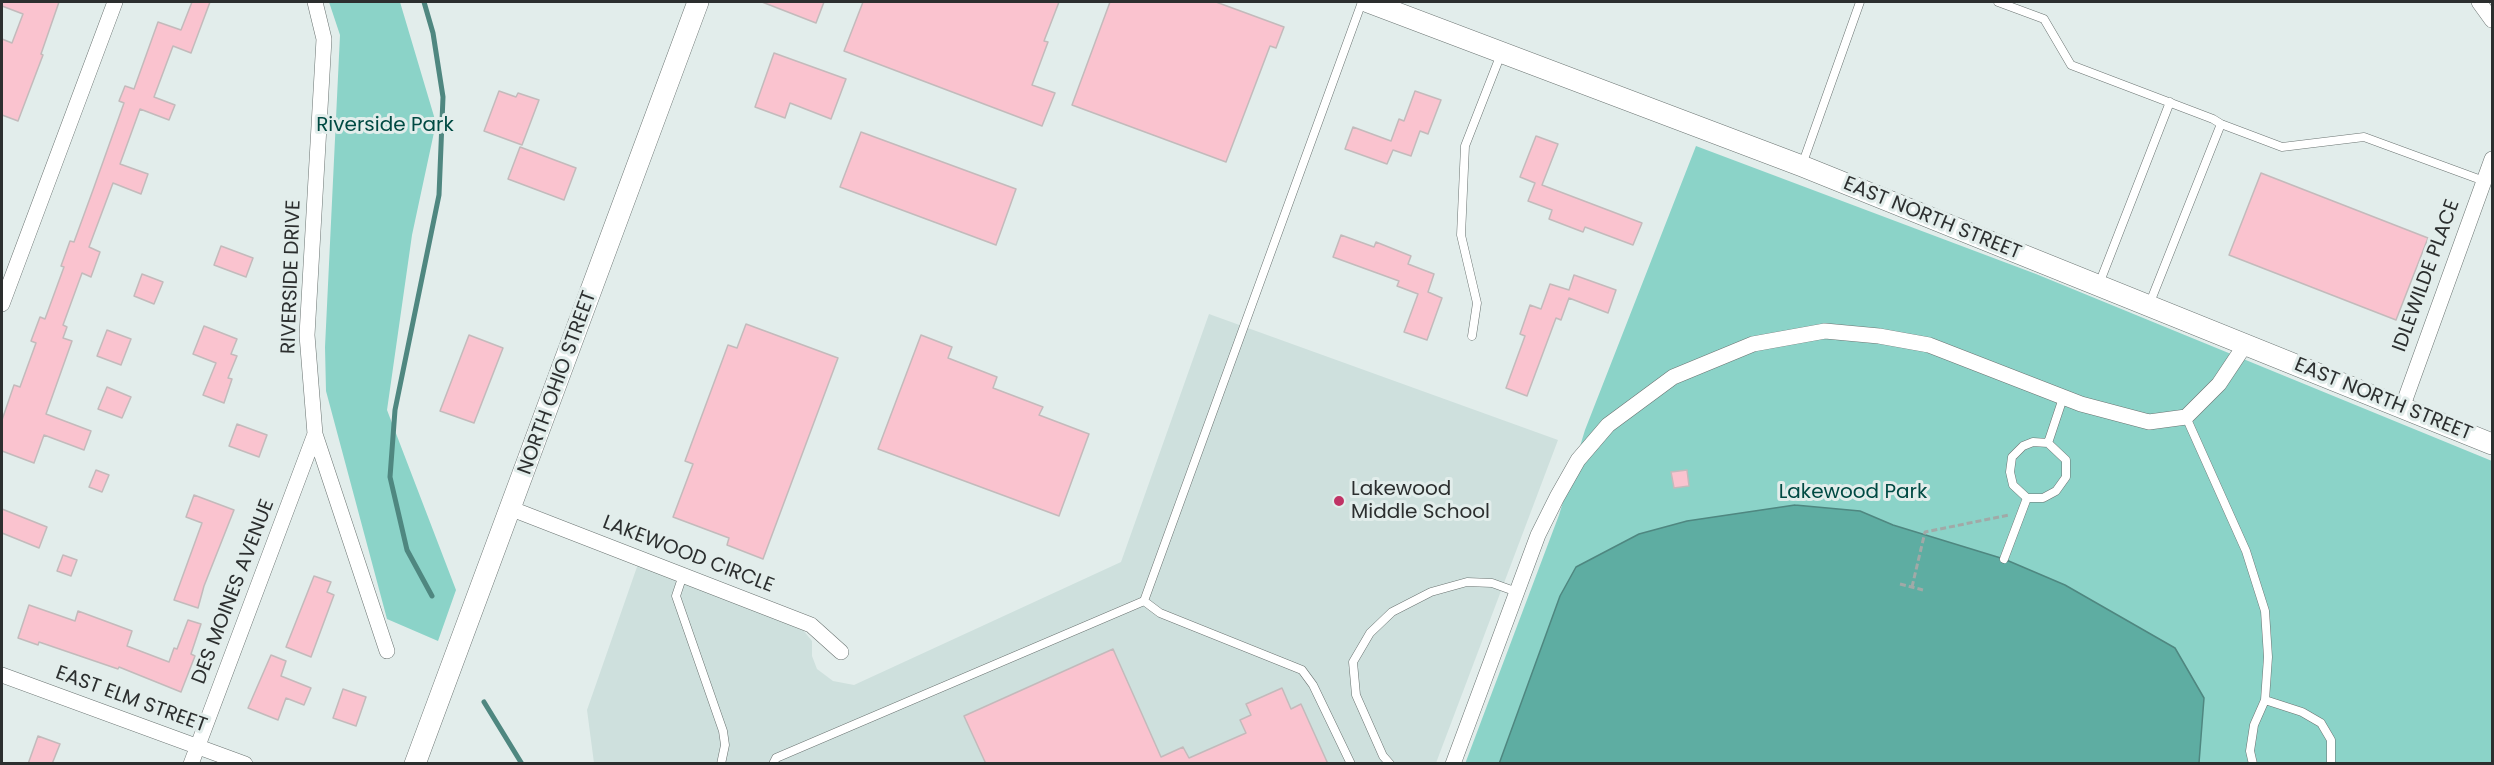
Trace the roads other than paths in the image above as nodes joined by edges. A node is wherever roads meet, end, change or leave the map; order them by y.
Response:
1 (115, 2) edge
2 (315, 2) edge
3 (698, 2) edge
4 (1362, 2) edge
5 (1368, 2) edge
6 (1860, 2) edge
7 (1998, 2) edge
8 (2479, 2) edge
9 (2493, 20) edge
10 (1502, 52) junction
11 (2170, 102) junction
12 (2221, 124) junction
13 (2493, 159) edge
14 (1802, 166) junction
15 (2484, 181) junction
16 (2098, 286) junction
17 (2, 304) edge
18 (2148, 306) junction
19 (1472, 336) dead end
20 (2245, 345) junction
21 (2063, 398) junction
22 (2402, 408) junction
23 (2186, 417) junction
24 (315, 434) junction
25 (2048, 443) junction
26 (2493, 444) edge
27 (2027, 498) junction
28 (512, 509) junction
29 (2004, 559) dead end
30 (683, 575) junction
31 (1518, 592) junction
32 (1144, 601) junction
33 (387, 651) dead end
34 (842, 652) dead end
35 (2, 675) edge
36 (2265, 700) junction
37 (197, 747) junction
38 (191, 764) edge
39 (245, 764) edge
40 (415, 764) edge
41 (721, 764) edge
42 (772, 764) edge
43 (1351, 764) edge
44 (1390, 764) edge
45 (1454, 764) edge
46 (2253, 764) edge
47 (2331, 764) edge

1 - 17 street
2 - 24 street, RIVERSIDE DRIVE
3 - 28 street, NORTH OHIO STREET
4 - 32 lane
5 - 10 street, EAST NORTH STREET
6 - 14 lane
7 - 11 lane
8 - 9 street
10 - 14 street, EAST NORTH STREET
10 - 19 lane
11 - 12 lane
11 - 16 lane
12 - 15 lane
12 - 18 lane
13 - 15 street, IDLEWILDE PLACE
14 - 16 street, EAST NORTH STREET
15 - 22 street, IDLEWILDE PLACE
16 - 18 street, EAST NORTH STREET
18 - 20 street, EAST NORTH STREET
20 - 22 street, EAST NORTH STREET
20 - 23 street
21 - 23 street
21 - 25 lane
21 - 31 street
22 - 26 street, EAST NORTH STREET
23 - 36 lane
24 - 33 street, RIVERSIDE DRIVE
24 - 37 street, DES MOINES AVENUE
25 - 27 lane
25 - 27 lane
27 - 29 lane
28 - 30 street, LAKEWOOD CIRCLE
28 - 40 street, NORTH OHIO STREET
30 - 34 street, LAKEWOOD CIRCLE
30 - 41 lane
31 - 44 lane
31 - 45 street
32 - 42 lane
32 - 43 lane
35 - 37 street, EAST ELM STREET
36 - 46 lane
36 - 47 lane
37 - 38 street, DES MOINES AVENUE
37 - 39 street, EAST ELM STREET

